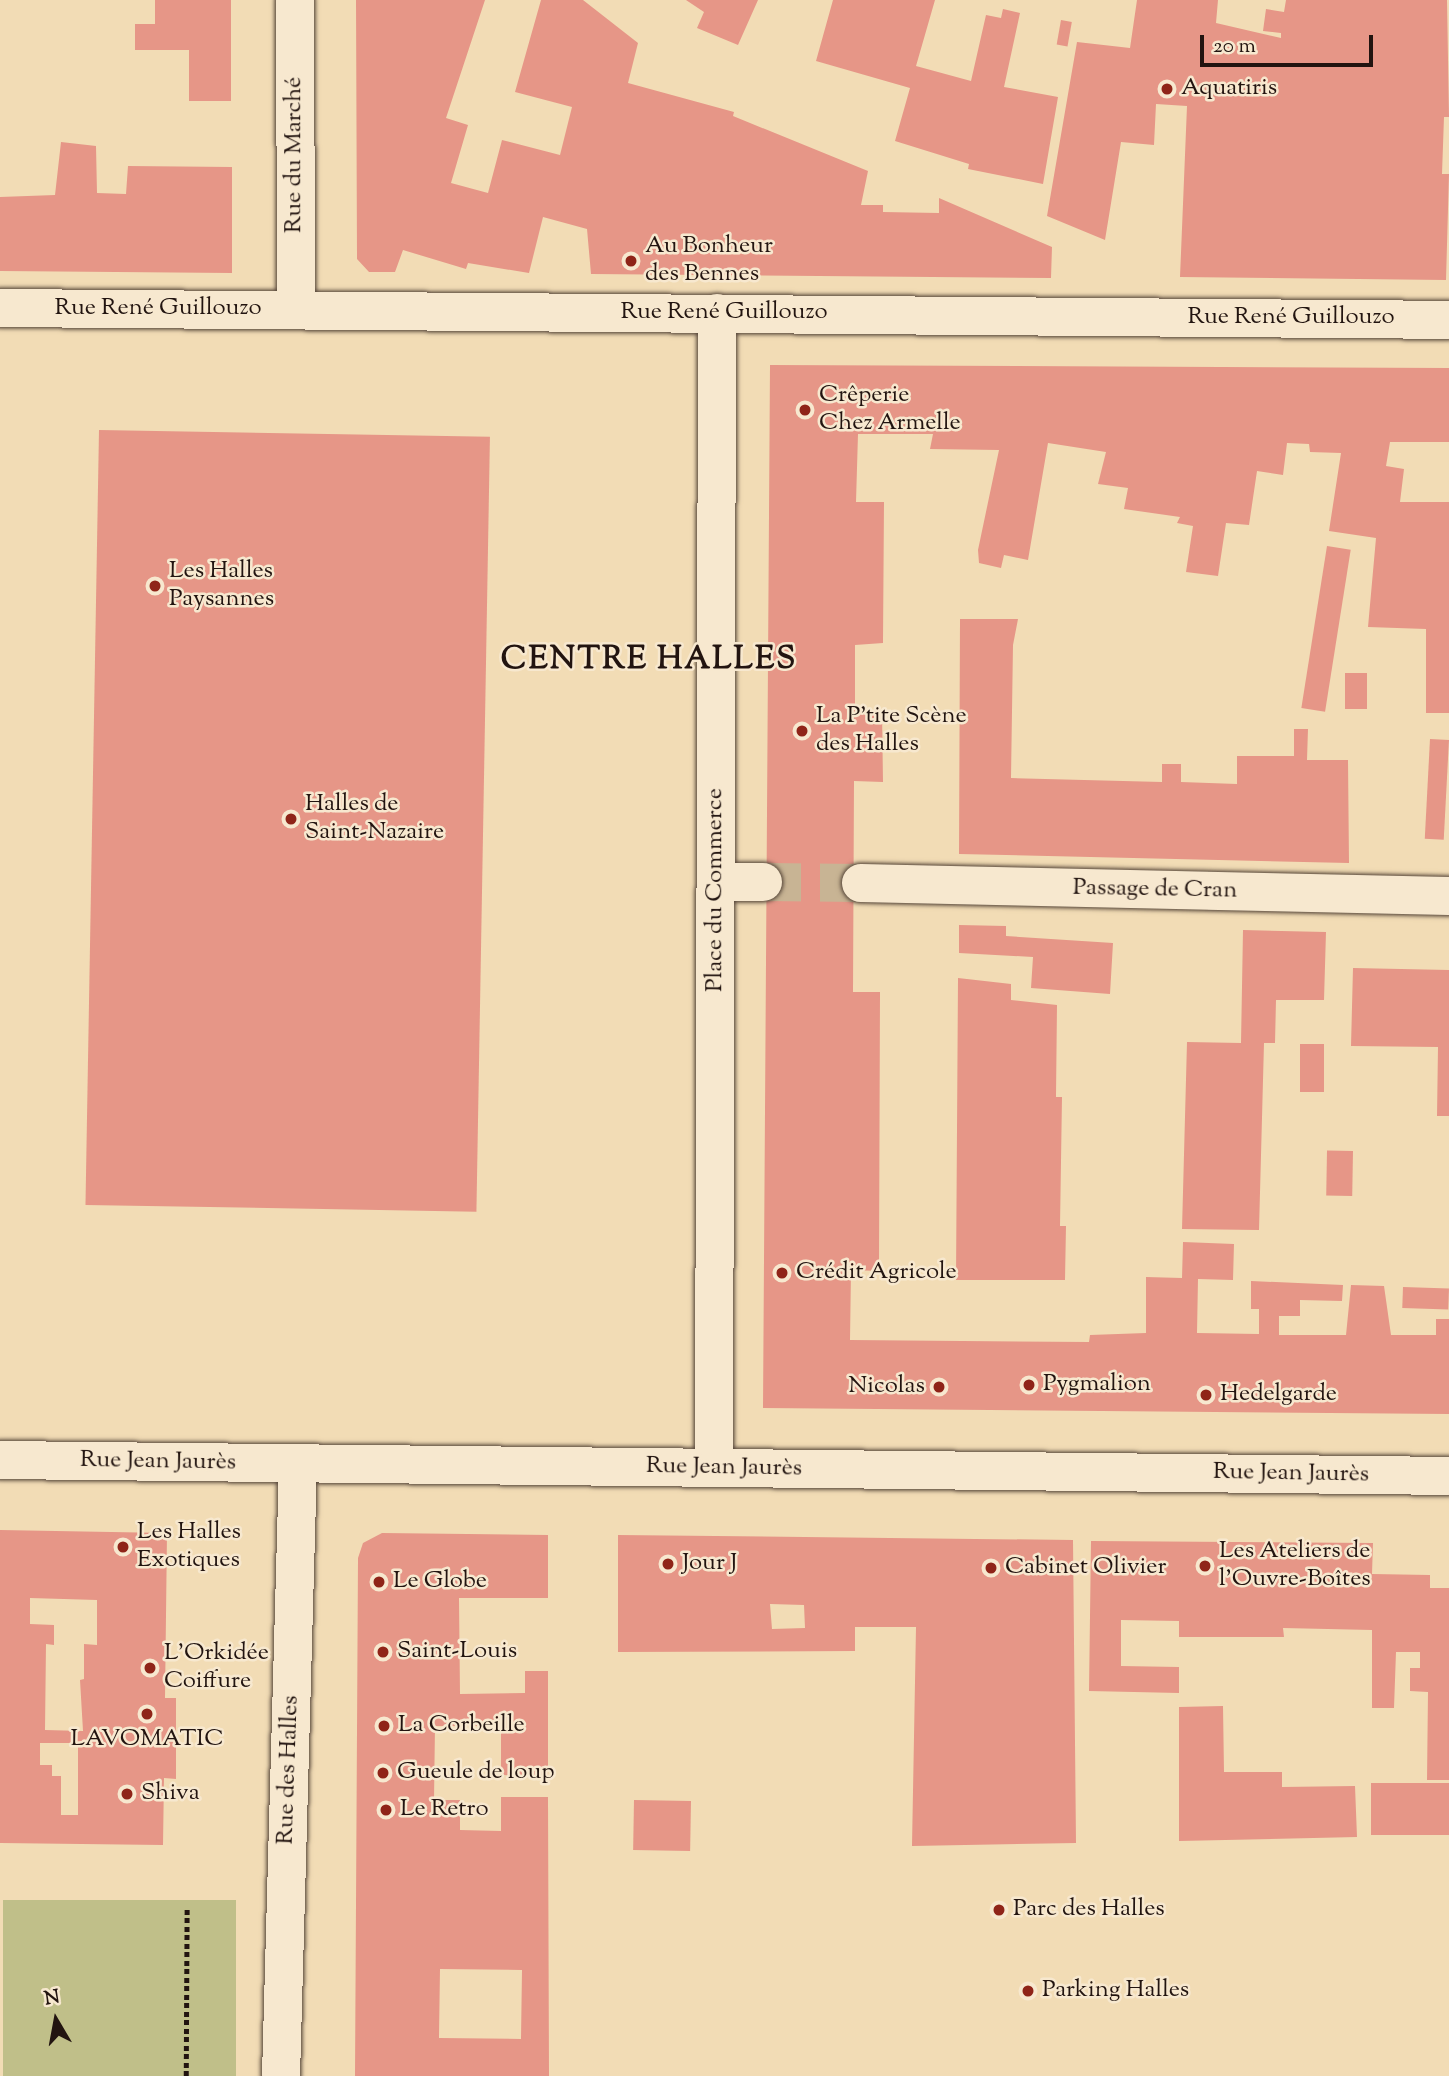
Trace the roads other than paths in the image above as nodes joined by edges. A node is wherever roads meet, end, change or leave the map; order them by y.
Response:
1 (295, 0) edge
2 (0, 308) edge
3 (296, 309) junction
4 (717, 313) junction
5 (1449, 320) edge
6 (716, 882) junction
7 (763, 882) tunnel mouth
8 (861, 883) tunnel mouth
9 (1449, 896) edge
10 (0, 1460) edge
11 (298, 1463) junction
12 (714, 1468) junction
13 (1449, 1476) edge
14 (281, 2076) edge

1 - 3 street, Rue du Marché
2 - 3 street, Rue René Guillouzo
3 - 4 street, Rue René Guillouzo
4 - 5 street, Rue René Guillouzo
4 - 6 street, Place du Commerce
6 - 7 street
6 - 12 street, Place du Commerce
8 - 9 street, Passage de Cran
10 - 11 street, Rue Jean Jaurès
11 - 12 street, Rue Jean Jaurès
11 - 14 street, Rue des Halles
12 - 13 street, Rue Jean Jaurès

